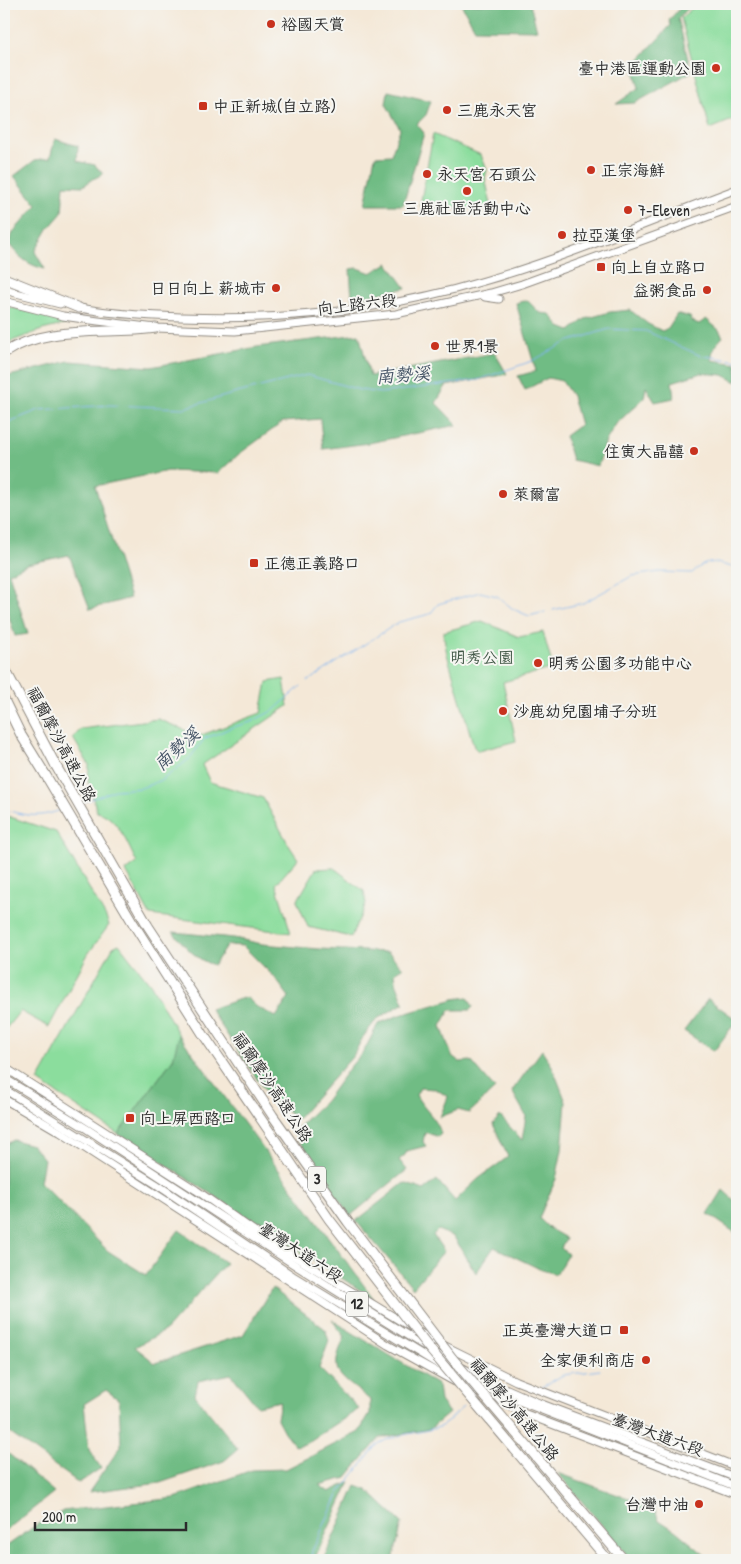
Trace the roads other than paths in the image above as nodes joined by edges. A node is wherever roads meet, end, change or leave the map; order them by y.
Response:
1 (737, 189) edge
2 (737, 206) edge
3 (4, 278) edge
4 (4, 290) edge
5 (480, 296) junction
6 (499, 299) dead end
7 (4, 301) edge
8 (79, 308) junction
9 (156, 328) junction
10 (4, 353) edge
11 (4, 659) edge
12 (4, 667) edge
13 (4, 700) edge
14 (4, 707) edge
15 (36, 727) junction
16 (21, 735) junction
17 (4, 1067) edge
18 (4, 1078) edge
19 (4, 1090) edge
20 (4, 1099) edge
21 (737, 1467) edge
22 (737, 1478) edge
23 (737, 1487) edge
24 (737, 1495) edge
25 (608, 1560) edge
26 (624, 1560) edge

1 - 8 main road, 向上路六段
2 - 5 main road, 向上路六段
3 - 8 highway
4 - 8 main road, 向上路六段
5 - 6 main road
5 - 9 main road, 向上路六段
7 - 9 main road, 向上路六段
9 - 10 highway
11 - 15 highway
12 - 15 highway, 福爾摩沙高速公路 / 3
13 - 16 highway, 福爾摩沙高速公路 / 3
14 - 16 highway
15 - 26 highway, 福爾摩沙高速公路 / 3, bridge
16 - 25 highway, 福爾摩沙高速公路 / 3, bridge
17 - 21 main road, 臺灣大道六段 / 12
18 - 22 main road, 臺灣大道六段 / 12
19 - 23 main road, 臺灣大道六段 / 12
20 - 24 main road, 臺灣大道六段 / 12

